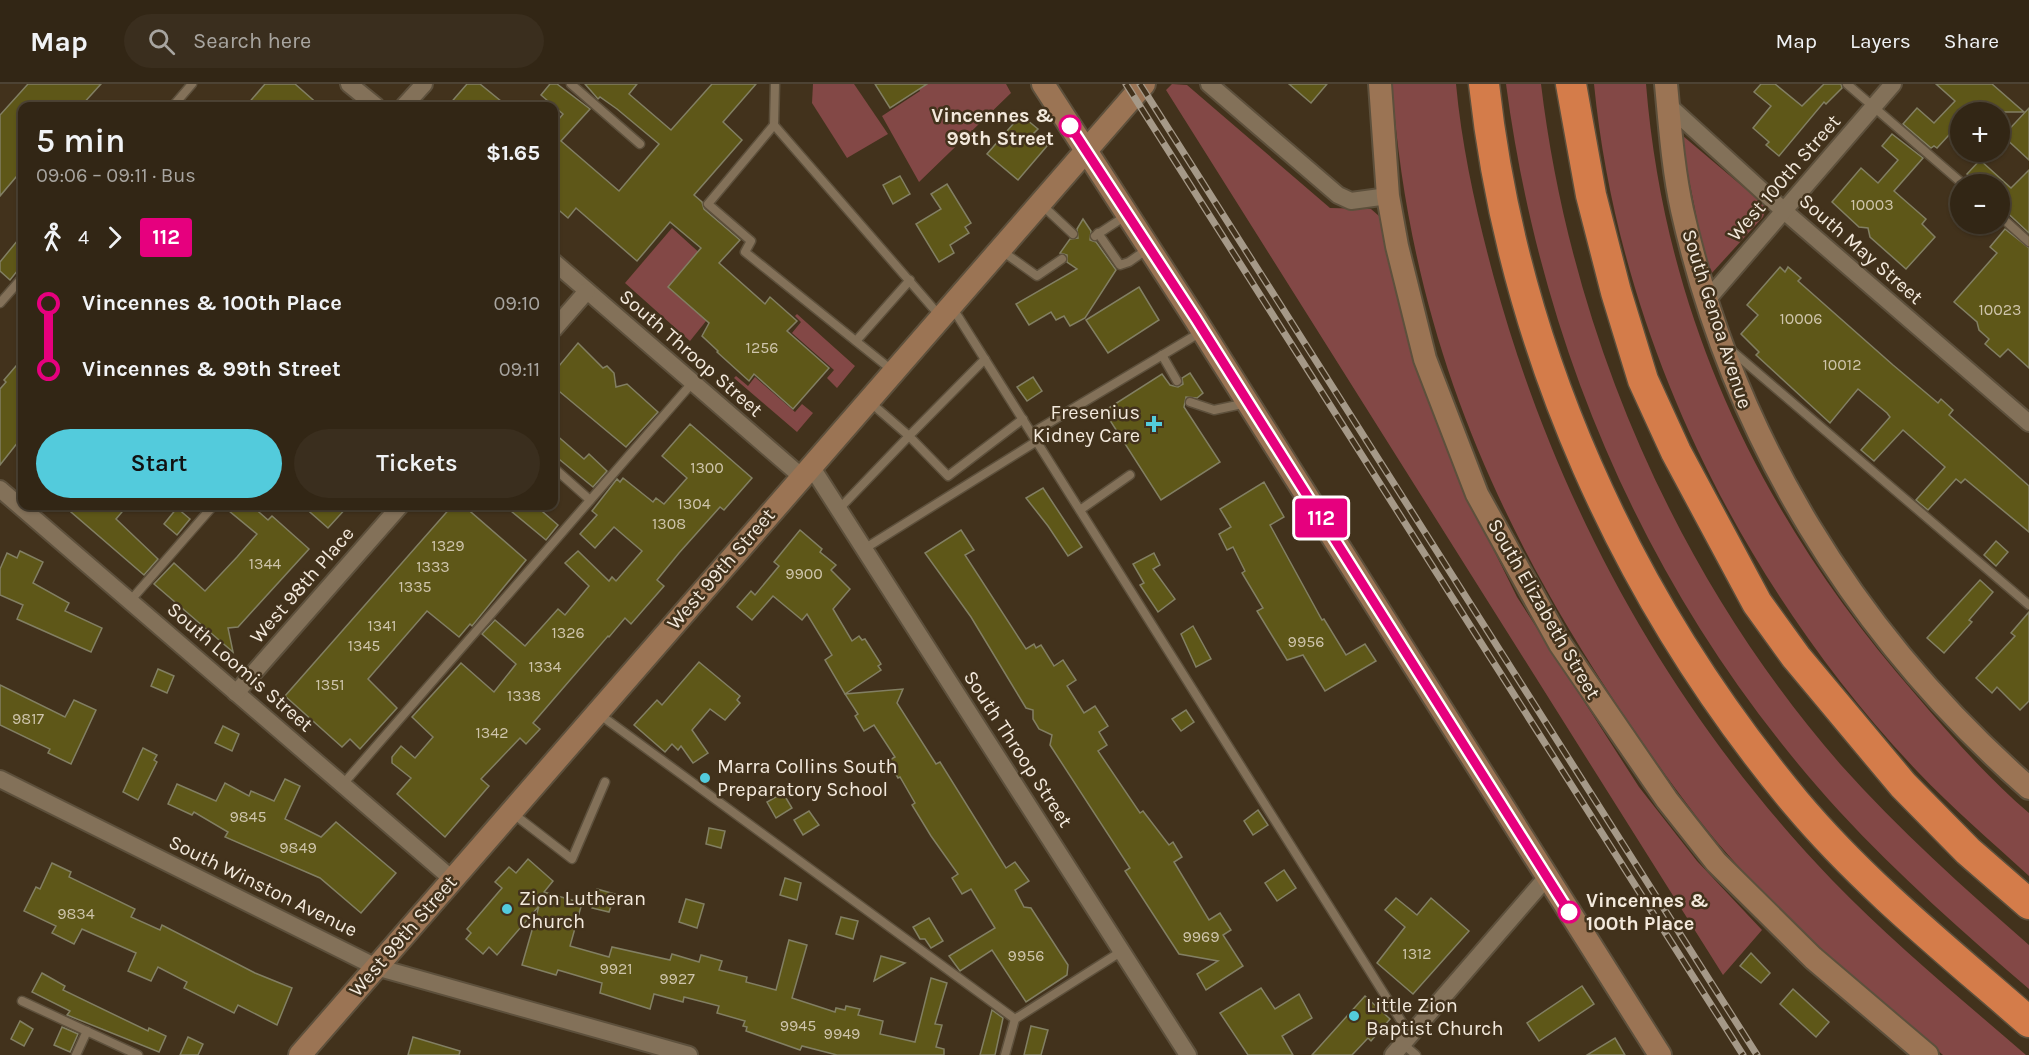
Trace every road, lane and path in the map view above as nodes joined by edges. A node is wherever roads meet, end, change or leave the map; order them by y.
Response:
1 (192, 84) edge
2 (350, 84) edge
3 (424, 84) edge
4 (571, 84) edge
5 (775, 84) edge
6 (1043, 84) edge
7 (1144, 84) edge
8 (1209, 84) edge
9 (1380, 84) edge
10 (1484, 84) edge
11 (1571, 84) edge
12 (1847, 84) edge
13 (1893, 84) edge
14 (1667, 95) edge
15 (176, 102) edge
16 (368, 102) edge
17 (408, 102) edge
18 (1873, 106) junction
19 (774, 125) junction
20 (640, 144) dead end
21 (1085, 150) junction
22 (1951, 174) edge
23 (1388, 196) junction
24 (1040, 203) junction
25 (1783, 210) junction
26 (1127, 215) junction
27 (2010, 225) edge
28 (1073, 234) dead end
29 (2029, 242) edge
30 (1149, 248) junction
31 (999, 249) junction
32 (1062, 259) dead end
33 (558, 266) edge
34 (909, 280) junction
35 (18, 283) edge
36 (587, 291) junction
37 (1707, 300) junction
38 (0, 303) edge
39 (946, 311) junction
40 (558, 324) edge
41 (1203, 331) junction
42 (855, 341) junction
43 (1720, 341) junction
44 (1162, 355) junction
45 (985, 359) junction
46 (893, 372) junction
47 (1177, 381) dead end
48 (693, 382) junction
49 (868, 400) junction
50 (1190, 402) dead end
51 (1248, 403) junction
52 (1023, 419) junction
53 (2029, 423) edge
54 (909, 436) junction
55 (1034, 437) junction
56 (806, 471) junction
57 (558, 472) edge
58 (1130, 475) dead end
59 (0, 489) edge
60 (590, 500) junction
61 (18, 501) edge
62 (839, 509) junction
63 (29, 510) edge
64 (210, 510) edge
65 (396, 510) edge
66 (1080, 510) junction
67 (864, 549) junction
68 (130, 601) junction
69 (2029, 605) edge
70 (236, 693) junction
71 (597, 712) junction
72 (0, 779) edge
73 (2027, 781) edge
74 (605, 782) dead end
75 (344, 783) junction
76 (511, 812) junction
77 (1547, 877) junction
78 (452, 879) junction
79 (2029, 904) edge
80 (1122, 951) junction
81 (376, 967) junction
82 (22, 1001) dead end
83 (1015, 1019) junction
84 (2029, 1022) edge
85 (87, 1031) junction
86 (1402, 1045) edge
87 (76, 1055) edge
88 (138, 1055) edge
89 (300, 1055) edge
90 (689, 1055) edge
91 (1005, 1055) edge
92 (1188, 1055) edge
93 (1416, 1055) edge
94 (1660, 1055) edge
95 (1927, 1055) edge

1 - 15 lane
2 - 16 street
3 - 17 street
4 - 20 lane
5 - 19 lane
6 - 21 street
7 - 21 street, West 99th Street
8 - 23 street
9 - 23 street, South Elizabeth Street
10 - 84 highway
11 - 79 highway
12 - 18 lane
13 - 18 street, West 100th Street
14 - 25 street, South May Street
14 - 37 street, South Genoa Avenue
18 - 22 lane
18 - 25 street, West 100th Street
19 - 34 lane
19 - 42 lane
21 - 24 street, West 99th Street
21 - 26 street
23 - 95 street, South Elizabeth Street
24 - 28 lane
24 - 31 street, West 99th Street
25 - 37 street, West 100th Street
25 - 53 street, South May Street
26 - 30 street
26 - 30 lane
27 - 29 lane
30 - 41 street
31 - 32 lane
31 - 39 street, West 99th Street
33 - 36 street, South Throop Street
34 - 39 lane
34 - 42 lane
35 - 38 lane
36 - 40 street
36 - 48 street, South Throop Street
37 - 43 street, South Genoa Avenue
39 - 45 lane
39 - 46 street, West 99th Street
41 - 44 lane
41 - 51 street
42 - 46 lane
43 - 69 lane
43 - 73 street, South Genoa Avenue
44 - 47 lane
44 - 55 lane
45 - 52 lane
45 - 54 lane
46 - 49 street, West 99th Street
48 - 56 street, South Throop Street
48 - 60 lane
49 - 54 lane
49 - 56 street, West 99th Street
50 - 51 lane
51 - 77 street
52 - 54 lane
52 - 55 lane
54 - 62 lane
55 - 66 lane
55 - 67 lane
56 - 62 street, South Throop Street
56 - 71 street, West 99th Street
57 - 60 lane
58 - 66 lane
59 - 61 street, South Loomis Street
60 - 75 lane
62 - 67 street, South Throop Street
63 - 68 street, South Loomis Street
64 - 68 lane
65 - 70 street, West 98th Place
66 - 86 lane
67 - 80 street, South Throop Street
68 - 70 street, South Loomis Street
70 - 75 street, South Loomis Street
71 - 76 street, West 99th Street
71 - 83 lane
72 - 81 street, South Winston Avenue
74 - 76 lane
75 - 78 street, South Loomis Street
76 - 78 street, West 99th Street
77 - 86 street
77 - 94 street
78 - 81 street, West 99th Street
80 - 83 lane
80 - 92 street, South Throop Street
81 - 89 street, West 99th Street
81 - 90 street, South Winston Avenue
82 - 85 lane
83 - 91 lane
85 - 87 lane
85 - 88 lane
86 - 93 lane

